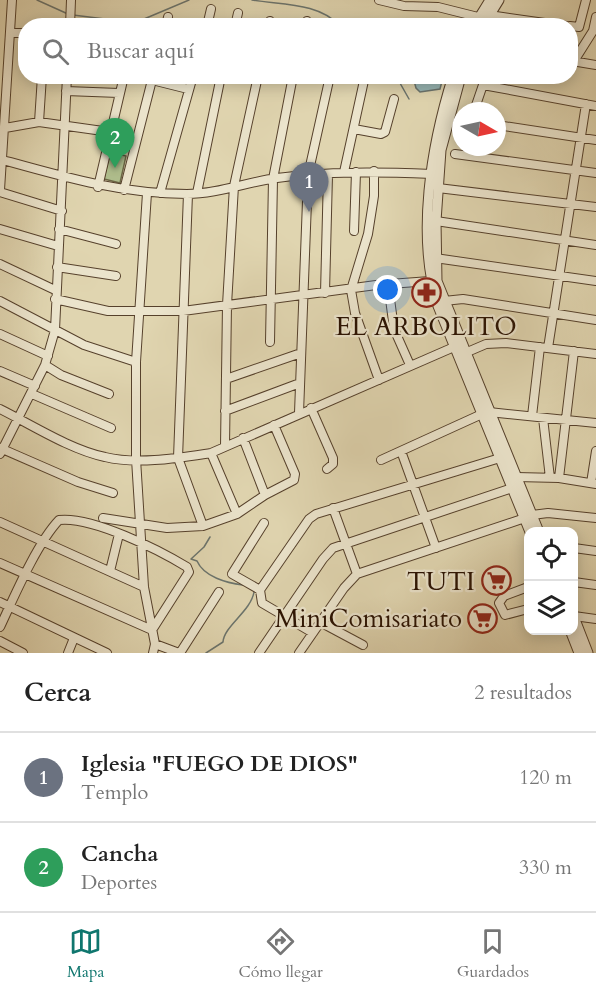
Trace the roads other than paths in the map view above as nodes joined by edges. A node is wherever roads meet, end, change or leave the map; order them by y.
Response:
1 (12, 0) edge
2 (71, 0) edge
3 (379, 0) edge
4 (490, 0) edge
5 (499, 0) edge
6 (586, 0) edge
7 (405, 3) edge
8 (438, 4) edge
9 (211, 9) dead end
10 (238, 13) dead end
11 (489, 15) junction
12 (596, 17) edge
13 (70, 18) edge
14 (209, 18) edge
15 (237, 18) edge
16 (467, 18) edge
17 (481, 18) edge
18 (485, 18) edge
19 (510, 18) edge
20 (578, 27) edge
21 (594, 32) edge
22 (10, 33) junction
23 (18, 33) edge
24 (578, 53) edge
25 (578, 62) edge
26 (596, 65) edge
27 (41, 84) edge
28 (66, 84) edge
29 (122, 84) edge
30 (150, 84) edge
31 (172, 84) edge
32 (190, 84) edge
33 (219, 84) edge
34 (256, 84) edge
35 (291, 84) edge
36 (327, 84) edge
37 (363, 84) edge
38 (451, 84) edge
39 (459, 84) edge
40 (483, 86) joint
41 (188, 89) junction
42 (66, 91) junction
43 (119, 93) junction
44 (394, 99) dead end
45 (477, 102) edge
46 (586, 104) junction
47 (596, 106) edge
48 (39, 122) junction
49 (64, 126) junction
50 (506, 126) edge
51 (354, 129) junction
52 (2, 130) edge
53 (110, 132) junction
54 (582, 138) junction
55 (596, 140) edge
56 (470, 156) edge
57 (3, 159) junction
58 (577, 170) junction
59 (375, 171) junction
60 (344, 172) junction
61 (356, 172) junction
62 (596, 173) edge
63 (328, 174) junction
64 (432, 174) junction
65 (308, 175) junction
66 (64, 176) junction
67 (273, 178) junction
68 (234, 186) junction
69 (98, 187) junction
70 (438, 188) junction
71 (124, 190) junction
72 (0, 191) edge
73 (147, 193) junction
74 (160, 193) junction
75 (192, 194) junction
76 (571, 204) junction
77 (596, 207) edge
78 (62, 211) junction
79 (436, 221) junction
80 (0, 229) edge
81 (59, 229) junction
82 (354, 231) dead end
83 (565, 241) junction
84 (116, 244) dead end
85 (596, 245) edge
86 (58, 246) junction
87 (435, 258) junction
88 (0, 264) edge
89 (57, 267) junction
90 (116, 276) dead end
91 (559, 276) junction
92 (430, 281) junction
93 (596, 281) edge
94 (388, 284) junction
95 (354, 289) junction
96 (55, 290) junction
97 (325, 293) junction
98 (304, 296) junction
99 (55, 299) junction
100 (270, 300) junction
101 (0, 301) edge
102 (444, 301) junction
103 (227, 305) junction
104 (183, 311) junction
105 (140, 312) junction
106 (553, 314) junction
107 (596, 320) edge
108 (55, 330) junction
109 (0, 334) edge
110 (270, 342) dead end
111 (454, 346) junction
112 (544, 348) junction
113 (574, 351) junction
114 (301, 353) junction
115 (465, 353) junction
116 (596, 354) edge
117 (48, 356) junction
118 (136, 362) junction
119 (45, 365) junction
120 (410, 365) junction
121 (0, 371) edge
122 (382, 378) junction
123 (226, 380) junction
124 (300, 383) junction
125 (33, 390) junction
126 (109, 394) dead end
127 (311, 408) junction
128 (0, 409) edge
129 (225, 411) junction
130 (299, 413) junction
131 (486, 413) junction
132 (532, 416) junction
133 (543, 418) junction
134 (20, 419) junction
135 (567, 420) junction
136 (596, 423) edge
137 (274, 425) junction
138 (111, 428) dead end
139 (243, 438) junction
140 (225, 446) junction
141 (1, 450) edge
142 (401, 451) junction
143 (596, 451) edge
144 (211, 453) junction
145 (178, 458) junction
146 (500, 458) junction
147 (136, 459) junction
148 (381, 460) dead end
149 (327, 470) dead end
150 (516, 477) junction
151 (555, 478) junction
152 (593, 483) edge
153 (413, 484) junction
154 (512, 488) junction
155 (113, 493) dead end
156 (265, 495) junction
157 (333, 508) junction
158 (237, 514) junction
159 (423, 516) junction
160 (529, 516) junction
161 (103, 518) dead end
162 (596, 518) edge
163 (0, 522) edge
164 (264, 524) dead end
165 (141, 526) junction
166 (203, 526) junction
167 (530, 527) edge
168 (536, 527) edge
169 (119, 534) junction
170 (142, 541) junction
171 (45, 542) junction
172 (345, 543) junction
173 (436, 548) junction
174 (578, 549) edge
175 (596, 551) edge
176 (0, 562) edge
177 (110, 571) junction
178 (357, 574) junction
179 (27, 575) junction
180 (578, 583) edge
181 (596, 585) edge
182 (144, 587) junction
183 (524, 588) edge
184 (260, 590) junction
185 (219, 592) dead end
186 (0, 602) edge
187 (10, 607) junction
188 (524, 610) edge
189 (285, 616) junction
190 (578, 617) edge
191 (596, 619) edge
192 (320, 622) junction
193 (0, 627) edge
194 (578, 628) edge
195 (152, 630) junction
196 (313, 633) junction
197 (572, 635) edge
198 (75, 638) junction
199 (0, 641) edge
200 (363, 645) dead end
201 (154, 649) edge
202 (300, 651) edge
203 (23, 653) edge
204 (68, 653) edge
205 (107, 653) edge
206 (179, 653) edge
207 (259, 653) edge
208 (310, 653) edge
209 (579, 653) edge
210 (588, 653) edge

1 - 22 street
2 - 13 street
3 - 7 street
4 - 17 street
5 - 11 street
6 - 20 street
7 - 8 street
8 - 16 street
9 - 14 street
10 - 15 street
11 - 18 street
11 - 19 street
12 - 21 street
21 - 24 street
22 - 23 street
22 - 52 street
25 - 26 street
27 - 48 street
28 - 42 street
29 - 43 street
30 - 71 street
31 - 41 street
32 - 41 street
33 - 75 street
34 - 68 street
35 - 67 street
36 - 65 street
37 - 51 street
38 - 64 street
39 - 70 street
40 - 45 street
40 - 46 street
41 - 74 street
42 - 43 street
42 - 49 street
43 - 53 street
44 - 51 street
46 - 47 street
46 - 54 street
48 - 49 street
48 - 52 street
49 - 53 street
49 - 66 street
50 - 54 street
51 - 60 street
52 - 57 street
53 - 69 street
54 - 55 street
54 - 58 street
56 - 58 street
57 - 66 street
57 - 72 street
58 - 62 street
58 - 76 street
59 - 61 street
59 - 64 street
59 - 95 street
60 - 61 street
60 - 63 street
61 - 82 street
63 - 65 street
63 - 97 street
64 - 92 street
65 - 67 street
65 - 98 street
66 - 69 street
66 - 78 street
67 - 68 street
67 - 100 street
68 - 75 street
68 - 103 street
69 - 71 street
70 - 76 street
70 - 79 street
71 - 73 street
72 - 78 street
73 - 74 street
73 - 105 street
74 - 75 street
75 - 104 street
76 - 77 street
76 - 83 street
78 - 81 street
79 - 83 street
79 - 87 street
80 - 86 street
81 - 84 street
81 - 86 street
83 - 85 street
83 - 91 street
86 - 89 street
87 - 91 street
87 - 102 street
88 - 96 street
89 - 90 street
89 - 96 street
91 - 93 street
91 - 106 street
92 - 94 street
92 - 111 street
94 - 95 street
94 - 120 street
95 - 97 street
95 - 122 street
96 - 99 street
97 - 98 street
98 - 100 street
98 - 114 street
99 - 105 street
99 - 108 street
100 - 103 street
100 - 110 street
101 - 108 street
102 - 106 street
102 - 115 street
103 - 104 street
103 - 123 street
104 - 105 street
104 - 145 street
105 - 118 street
106 - 107 street
106 - 112 street
108 - 117 street
108 - 118 street
109 - 117 street
111 - 120 street
111 - 131 street
112 - 113 street
112 - 115 street
112 - 132 street
113 - 116 street
113 - 135 street
114 - 123 street
114 - 124 street
115 - 131 street
117 - 119 street
118 - 147 street
119 - 125 street
119 - 126 street
120 - 122 street
121 - 125 street
122 - 127 street
123 - 129 street
124 - 129 street
124 - 130 street
125 - 134 street
125 - 138 street
127 - 130 street
127 - 149 street
128 - 134 street
129 - 140 street
130 - 137 street
131 - 132 street
131 - 142 street
131 - 146 street
131 - 150 street
132 - 133 street
133 - 135 street
133 - 151 street
134 - 141 street
134 - 147 street
135 - 136 street
135 - 151 street
137 - 139 street
137 - 156 street
139 - 140 street
139 - 156 street
140 - 144 street
141 - 155 street
142 - 148 street
142 - 153 street
143 - 152 street
144 - 145 street
144 - 158 street
145 - 147 street
145 - 166 street
146 - 153 street
146 - 154 street
147 - 165 street
150 - 151 street
150 - 160 street
151 - 152 street
153 - 157 street
153 - 159 street
154 - 159 street
154 - 160 street
156 - 158 street
157 - 172 street
157 - 184 street
158 - 166 street
159 - 172 street
159 - 173 street
160 - 162 street
160 - 167 street
160 - 168 street
160 - 173 street
161 - 165 street
163 - 171 street
164 - 184 street
165 - 166 street
165 - 170 street
169 - 170 street
169 - 171 street
169 - 177 street
170 - 182 street
170 - 195 street
171 - 177 street
171 - 179 street
172 - 178 street
172 - 189 street
173 - 178 street
174 - 175 street
176 - 179 street
177 - 182 street
178 - 192 street
179 - 187 street
179 - 195 street
180 - 181 street
182 - 195 street
183 - 188 street
184 - 189 street
185 - 206 street
186 - 187 street
187 - 193 street
187 - 198 street
189 - 196 street
189 - 207 street
190 - 191 street
192 - 196 street
192 - 200 street
194 - 210 street
195 - 201 street
196 - 202 street
197 - 209 street
198 - 204 street
198 - 205 street
199 - 203 street
201 - 206 street
202 - 208 street

